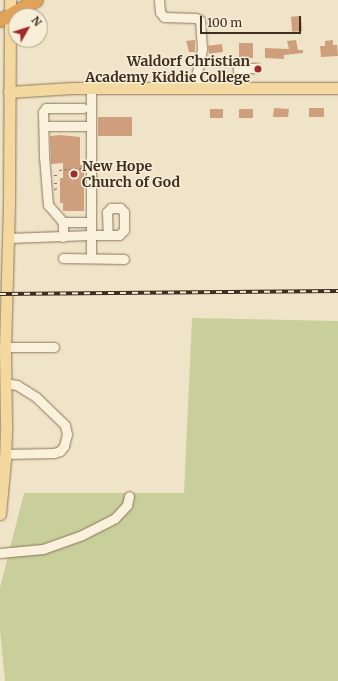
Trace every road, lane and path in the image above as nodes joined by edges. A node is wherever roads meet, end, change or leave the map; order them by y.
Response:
1 (10, 0) edge
2 (36, 0) edge
3 (159, 0) edge
4 (5, 18) edge
5 (256, 68) dead end
6 (91, 88) junction
7 (239, 88) junction
8 (338, 88) edge
9 (197, 89) junction
10 (9, 92) junction
11 (0, 105) edge
12 (83, 108) dead end
13 (44, 126) junction
14 (90, 126) junction
15 (82, 168) dead end
16 (59, 170) dead end
17 (63, 222) junction
18 (91, 222) junction
19 (91, 235) junction
20 (108, 235) dead end
21 (63, 237) junction
22 (4, 238) edge
23 (63, 258) dead end
24 (91, 258) junction
25 (124, 259) dead end
26 (5, 347) junction
27 (54, 347) dead end
28 (5, 383) junction
29 (5, 454) junction
30 (129, 496) dead end
31 (0, 514) edge
32 (0, 553) edge

1 - 4 main road
2 - 4 highway
3 - 9 street
4 - 10 main road
5 - 7 street
6 - 9 main road
6 - 10 main road
6 - 14 street
7 - 8 main road
7 - 9 main road
10 - 11 main road
10 - 22 main road
12 - 13 street
13 - 14 street
13 - 17 street
14 - 18 street
15 - 16 path
17 - 18 street
17 - 21 street
18 - 19 street
19 - 20 street
19 - 21 street
19 - 24 street
21 - 22 street
22 - 26 main road
23 - 24 street
24 - 25 street
26 - 27 street
26 - 28 main road
28 - 29 main road
28 - 29 street
29 - 31 main road
30 - 32 street

